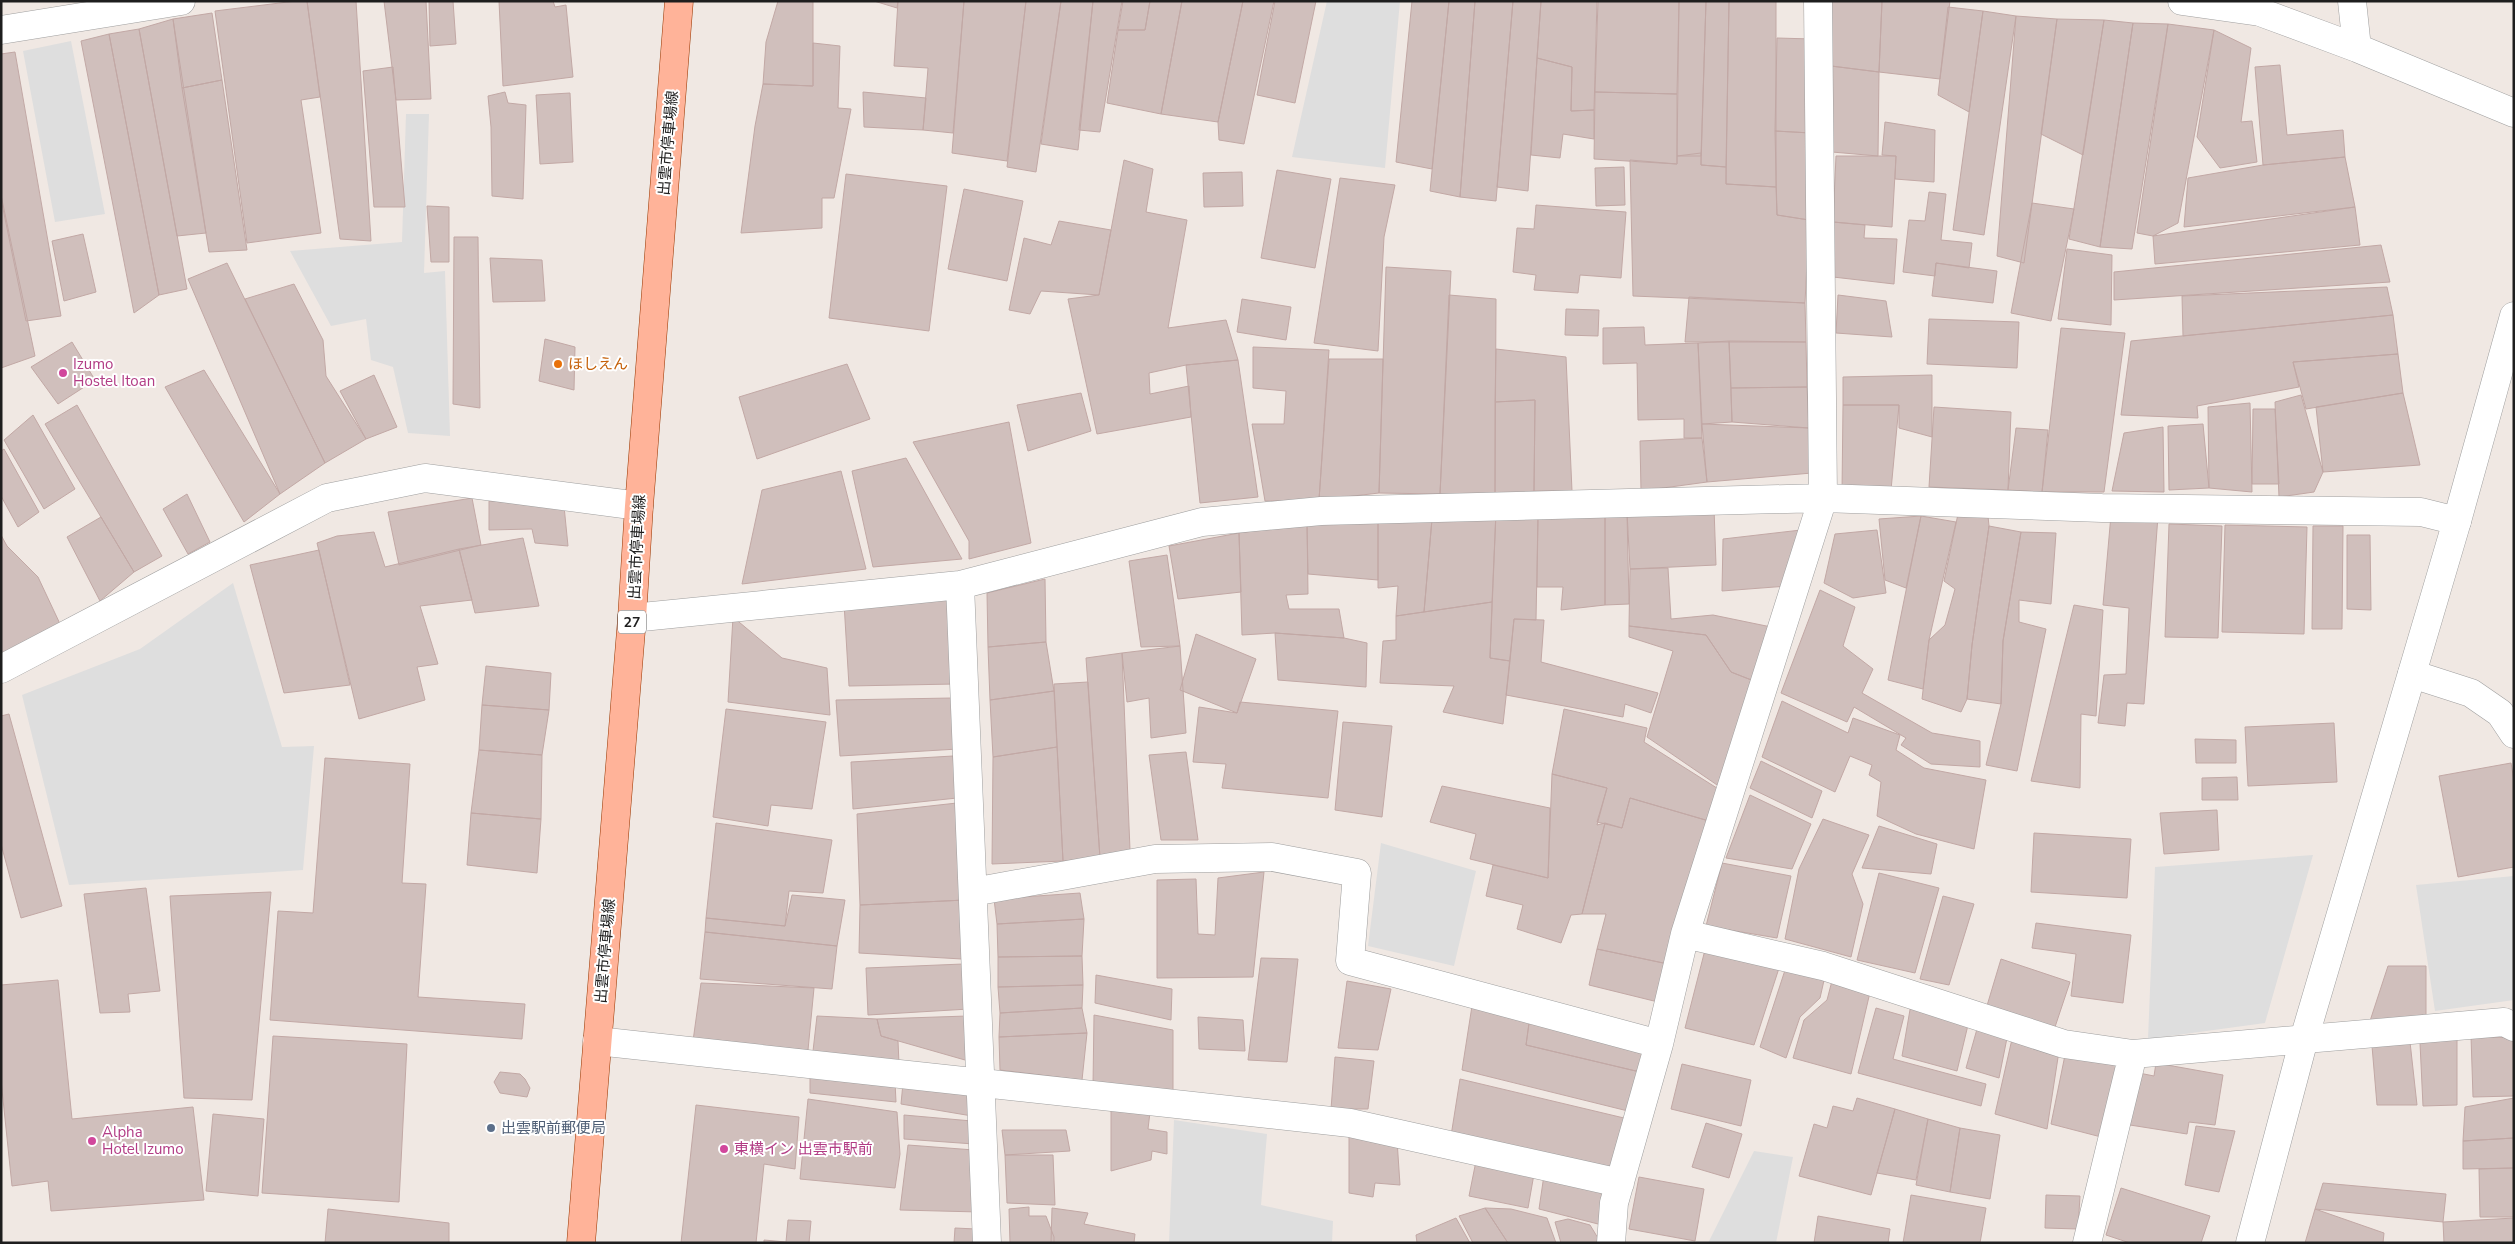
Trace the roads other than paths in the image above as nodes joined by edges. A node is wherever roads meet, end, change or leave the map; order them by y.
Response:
1 (181, 1) edge
2 (679, 1) edge
3 (1818, 1) edge
4 (2182, 1) edge
5 (2352, 1) edge
6 (1, 30) edge
7 (2357, 48) junction
8 (2514, 113) edge
9 (2514, 316) edge
10 (1823, 498) junction
11 (639, 506) junction
12 (2456, 521) junction
13 (960, 585) junction
14 (632, 618) junction
15 (1, 669) edge
16 (2412, 674) junction
17 (2514, 734) edge
18 (973, 892) junction
19 (1685, 934) junction
20 (2514, 1027) edge
21 (2304, 1039) junction
22 (598, 1041) junction
23 (1659, 1044) junction
24 (2133, 1054) junction
25 (981, 1084) junction
26 (1620, 1183) junction
27 (581, 1243) edge
28 (988, 1243) edge
29 (1611, 1243) edge
30 (2087, 1243) edge
31 (2250, 1243) edge

1 - 6 street
2 - 11 main road, 出雲市停車場線 / 27
3 - 10 street
4 - 7 street
5 - 7 street
7 - 8 street
9 - 12 street
10 - 12 street
10 - 13 street
10 - 19 street
11 - 14 main road, 出雲市停車場線 / 27
11 - 15 street
12 - 16 street
13 - 14 street
13 - 18 street
14 - 22 main road, 出雲市停車場線 / 27
16 - 17 street
16 - 21 street
18 - 23 street
18 - 25 street
19 - 23 street
19 - 24 street
20 - 21 street
21 - 24 street
21 - 31 street
22 - 25 street
22 - 27 main road, 出雲市停車場線 / 27
23 - 26 street
24 - 30 street
25 - 26 street
25 - 28 street
26 - 29 street

